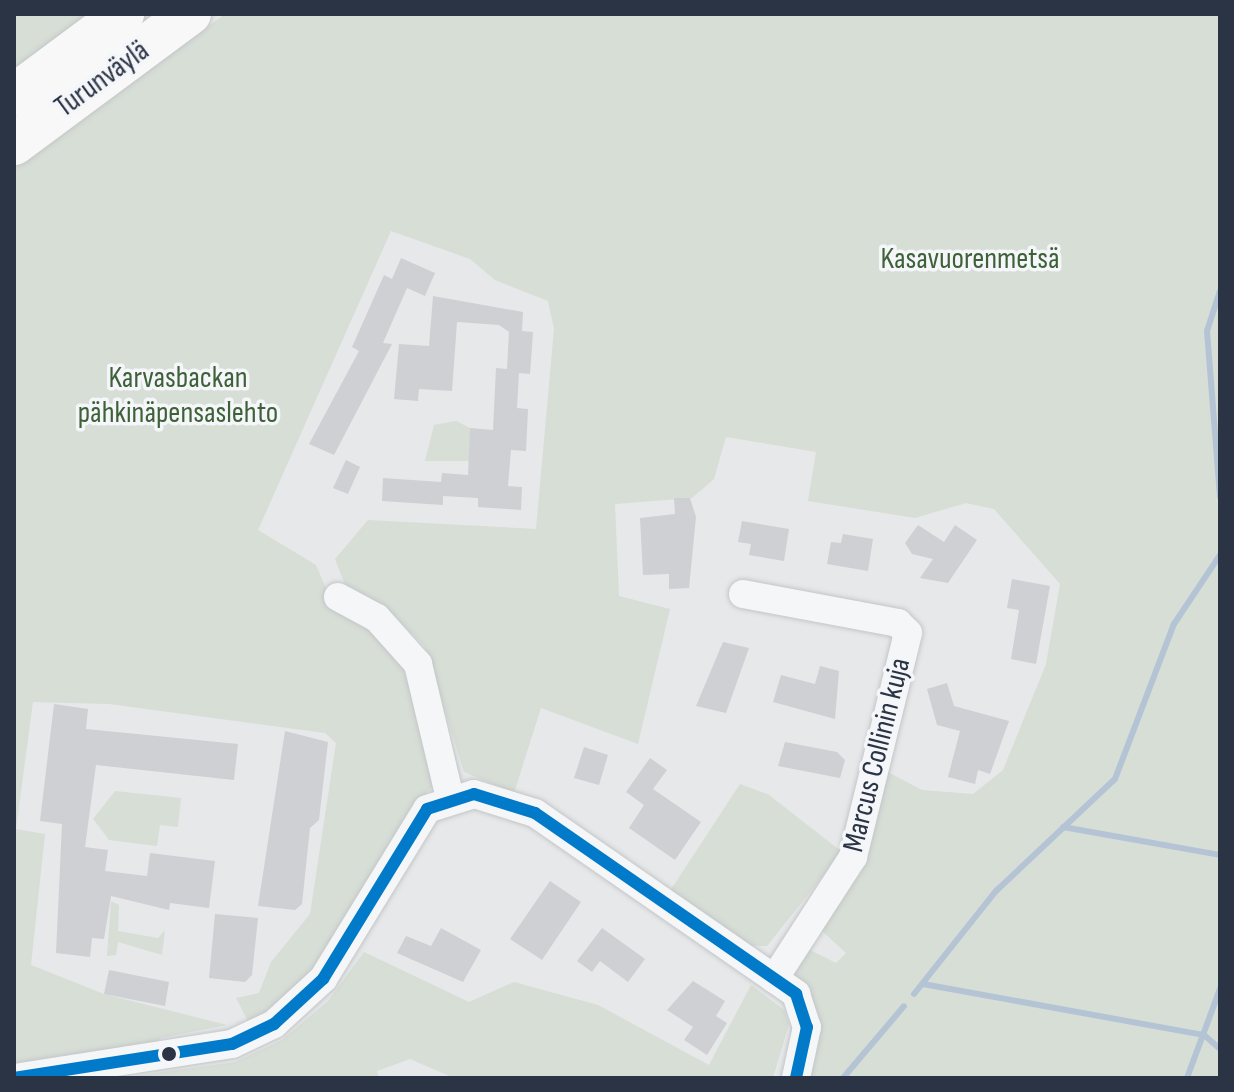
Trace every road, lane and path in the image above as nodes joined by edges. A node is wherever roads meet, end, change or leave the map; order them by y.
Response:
1 (123, 14) edge
2 (190, 14) edge
3 (14, 95) edge
4 (14, 144) edge
5 (743, 594) dead end
6 (338, 597) dead end
7 (450, 798) junction
8 (774, 979) junction
9 (14, 1078) edge
10 (796, 1078) edge

1 - 3 highway, Turunväylä
2 - 4 highway, Turunväylä
5 - 8 street, Marcus Collinin kuja
6 - 7 street
7 - 8 street
7 - 9 street
8 - 10 street

